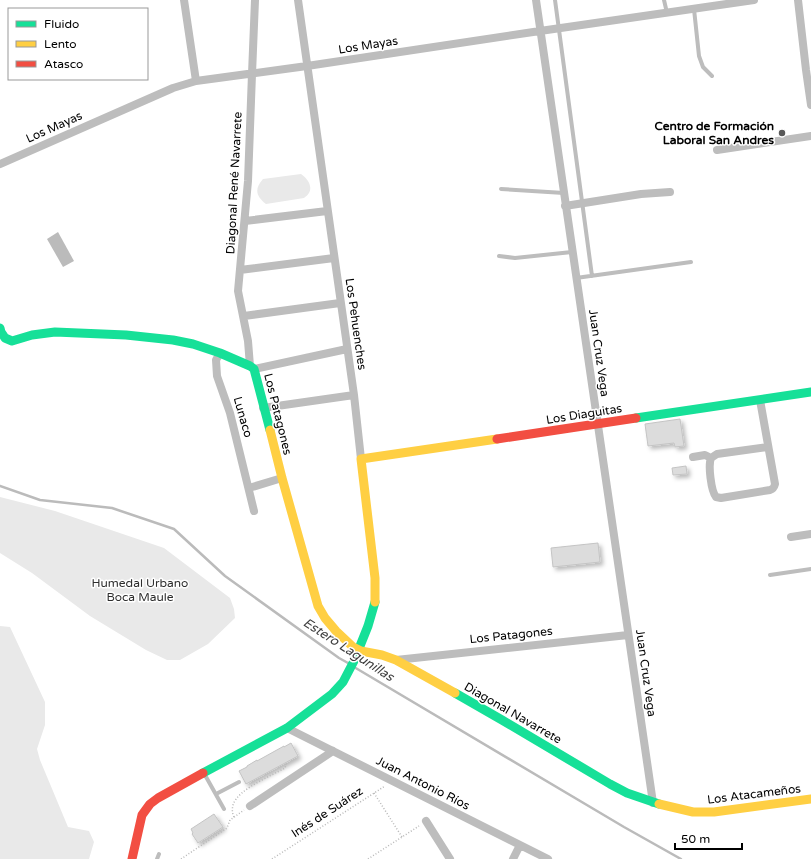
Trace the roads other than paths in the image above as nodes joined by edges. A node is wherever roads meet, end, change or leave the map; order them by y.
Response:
1 (184, 0) edge
2 (255, 0) edge
3 (298, 0) edge
4 (536, 0) edge
5 (555, 0) edge
6 (664, 0) edge
7 (754, 0) edge
8 (798, 0) edge
9 (694, 9) junction
10 (667, 13) junction
11 (559, 28) junction
12 (540, 31) junction
13 (307, 66) junction
14 (252, 74) junction
15 (712, 76) dead end
16 (196, 81) junction
17 (811, 99) edge
18 (811, 136) edge
19 (717, 150) dead end
20 (0, 164) edge
21 (501, 189) dead end
22 (670, 192) dead end
23 (564, 193) junction
24 (582, 203) junction
25 (565, 206) junction
26 (327, 211) junction
27 (245, 221) junction
28 (572, 252) junction
29 (499, 256) dead end
30 (334, 258) junction
31 (691, 262) dead end
32 (240, 270) junction
33 (592, 276) junction
34 (576, 278) junction
35 (340, 303) junction
36 (244, 316) junction
37 (0, 328) edge
38 (347, 349) junction
39 (220, 353) junction
40 (252, 368) junction
41 (811, 392) edge
42 (354, 395) junction
43 (760, 400) junction
44 (263, 408) junction
45 (597, 424) junction
46 (768, 447) junction
47 (693, 457) dead end
48 (711, 458) junction
49 (361, 460) junction
50 (282, 478) junction
51 (249, 488) junction
52 (254, 511) dead end
53 (811, 534) edge
54 (791, 537) dead end
55 (811, 569) edge
56 (770, 575) dead end
57 (628, 635) junction
58 (358, 650) junction
59 (396, 660) junction
60 (287, 728) junction
61 (332, 751) junction
62 (204, 773) junction
63 (239, 782) dead end
64 (216, 794) junction
65 (811, 799) edge
66 (653, 803) junction
67 (250, 806) dead end
68 (224, 809) dead end
69 (426, 821) road end
70 (520, 845) junction
71 (159, 854) dead end
72 (132, 859) edge
73 (157, 859) edge
74 (450, 859) edge
75 (513, 859) edge
76 (548, 859) edge

1 - 16 street
2 - 14 street, Diagonal René Navarrete
3 - 13 street, Los Pehuenches
4 - 12 street, Juan Cruz Vega
5 - 11 lane
6 - 10 lane
7 - 9 street, Los Mayas
8 - 17 street
9 - 10 street, Los Mayas
9 - 15 lane
10 - 11 street, Los Mayas
11 - 12 street, Los Mayas
11 - 24 lane
12 - 13 street, Los Mayas
12 - 23 street, Juan Cruz Vega
13 - 14 street, Los Mayas
13 - 26 street, Los Pehuenches
14 - 16 street, Los Mayas
14 - 27 street, Diagonal René Navarrete
16 - 20 street, Los Mayas
18 - 19 street
21 - 23 lane
22 - 24 street
23 - 25 street, Juan Cruz Vega
24 - 25 street
24 - 33 lane
25 - 28 street, Juan Cruz Vega
26 - 27 street
26 - 30 street, Los Pehuenches
27 - 32 street, Diagonal René Navarrete
28 - 29 lane
28 - 34 street, Juan Cruz Vega
30 - 32 street
30 - 35 street, Los Pehuenches
31 - 33 lane
32 - 36 street, Diagonal René Navarrete
33 - 34 lane
34 - 45 street, Juan Cruz Vega
35 - 36 street
35 - 38 street, Los Pehuenches
36 - 40 street, Diagonal René Navarrete
37 - 39 street, Los Patagones
38 - 40 street
38 - 42 street, Los Pehuenches
39 - 40 street, Los Patagones
39 - 51 street, Lunaco
40 - 44 street, Los Patagones
41 - 43 street, Los Diaguitas
42 - 44 street
42 - 49 street, Los Pehuenches
43 - 45 street, Los Diaguitas
43 - 46 street
44 - 50 street, Los Patagones
45 - 49 street, Los Diaguitas
45 - 57 street, Juan Cruz Vega
46 - 48 street
46 - 48 street
47 - 48 street
49 - 58 street, Los Pehuenches
50 - 51 street
50 - 58 street, Los Patagones
51 - 52 street, Lunaco
53 - 54 street
55 - 56 lane
57 - 59 street, Los Patagones
57 - 66 street, Juan Cruz Vega
58 - 59 street, Diagonal Navarrete
58 - 60 street
59 - 66 street, Diagonal Navarrete
60 - 61 street, Juan Antonio Ríos
60 - 62 street
61 - 67 street
61 - 70 street, Juan Antonio Ríos
62 - 64 lane
62 - 72 street
63 - 64 lane
64 - 68 lane
65 - 66 street, Los Atacameños
69 - 74 street
70 - 75 street
70 - 76 street, Juan Antonio Ríos
71 - 73 lane

